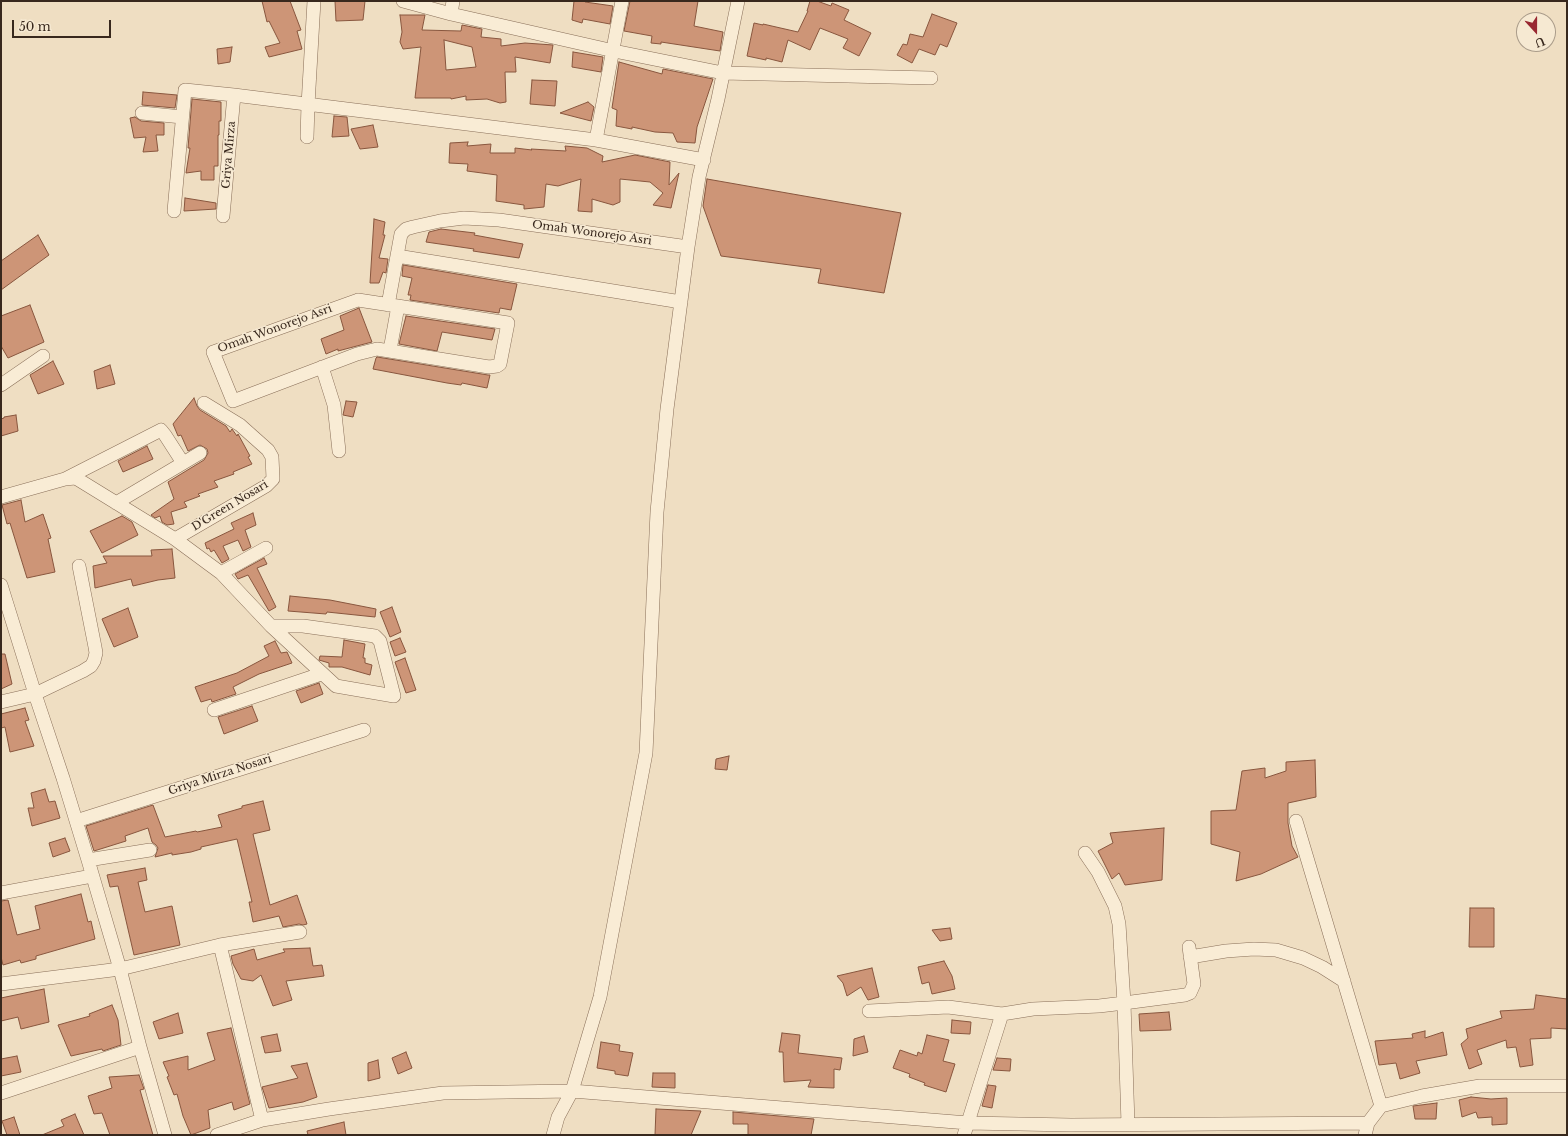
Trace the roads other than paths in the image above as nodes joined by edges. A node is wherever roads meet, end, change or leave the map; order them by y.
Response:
1 (314, 1) edge
2 (403, 1) edge
3 (453, 1) edge
4 (622, 1) edge
5 (738, 1) edge
6 (451, 14) junction
7 (614, 52) junction
8 (723, 73) junction
9 (931, 78) dead end
10 (234, 95) junction
11 (308, 105) junction
12 (142, 113) dead end
13 (182, 117) junction
14 (307, 138) dead end
15 (596, 140) junction
16 (704, 160) junction
17 (174, 211) dead end
18 (223, 216) dead end
19 (688, 246) junction
20 (397, 256) junction
21 (681, 302) junction
22 (393, 305) junction
23 (390, 350) junction
24 (44, 356) dead end
25 (322, 367) junction
26 (1, 385) edge
27 (204, 403) dead end
28 (339, 451) dead end
29 (200, 453) dead end
30 (183, 463) junction
31 (65, 479) junction
32 (1, 497) edge
33 (116, 503) junction
34 (175, 539) junction
35 (266, 548) dead end
36 (79, 566) dead end
37 (221, 573) junction
38 (1, 585) edge
39 (271, 626) junction
40 (321, 674) junction
41 (35, 694) junction
42 (1, 702) edge
43 (214, 710) dead end
44 (364, 730) dead end
45 (76, 821) junction
46 (1296, 821) dead end
47 (150, 850) dead end
48 (1085, 853) dead end
49 (88, 860) junction
50 (92, 876) junction
51 (1, 893) edge
52 (300, 932) dead end
53 (220, 945) junction
54 (120, 969) junction
55 (1344, 981) junction
56 (1, 984) edge
57 (1124, 1003) junction
58 (869, 1011) dead end
59 (1002, 1014) junction
60 (140, 1048) junction
61 (1567, 1086) edge
62 (572, 1090) junction
63 (1, 1093) edge
64 (1381, 1106) junction
65 (262, 1120) junction
66 (1128, 1124) junction
67 (966, 1129) edge
68 (1366, 1129) edge
69 (1071, 1130) edge
70 (165, 1135) edge
71 (217, 1135) edge
72 (553, 1135) edge

1 - 11 street
2 - 6 street
3 - 6 street
4 - 7 street
5 - 8 street
6 - 7 street
7 - 8 street
7 - 15 street
8 - 9 street
8 - 16 street
10 - 11 street
10 - 13 street
10 - 18 street, Griya Mirza
11 - 14 street
11 - 15 street
12 - 13 street
13 - 17 street
15 - 16 street
16 - 19 street
19 - 20 street, Omah Wonorejo Asri
19 - 21 street
20 - 21 street
20 - 22 street, Omah Wonorejo Asri
21 - 62 street
22 - 23 street, Omah Wonorejo Asri
22 - 23 street, Omah Wonorejo Asri
22 - 25 street, Omah Wonorejo Asri
23 - 25 street, Omah Wonorejo Asri
24 - 26 street
25 - 28 street
27 - 34 street, D'Green Nosari
29 - 30 street
30 - 31 street
30 - 33 street
31 - 32 street
31 - 33 street
33 - 34 street
34 - 37 street
35 - 37 street
36 - 41 street
37 - 39 street
38 - 41 street
39 - 40 street
39 - 40 street
40 - 43 street
41 - 42 street
41 - 45 street
44 - 45 street, Griya Mirza Nosari
45 - 49 street
46 - 55 street
47 - 49 street
48 - 57 street
49 - 50 street
50 - 51 street
50 - 54 street
52 - 53 street
53 - 54 street
53 - 65 street
54 - 56 street
54 - 60 street
55 - 57 street
55 - 64 street
57 - 59 street
57 - 66 street
58 - 59 street
59 - 67 street
60 - 63 street
60 - 70 street
61 - 64 street
62 - 65 street
62 - 67 street
62 - 72 street
64 - 68 street
65 - 71 street
66 - 68 street
66 - 69 street
67 - 69 street

